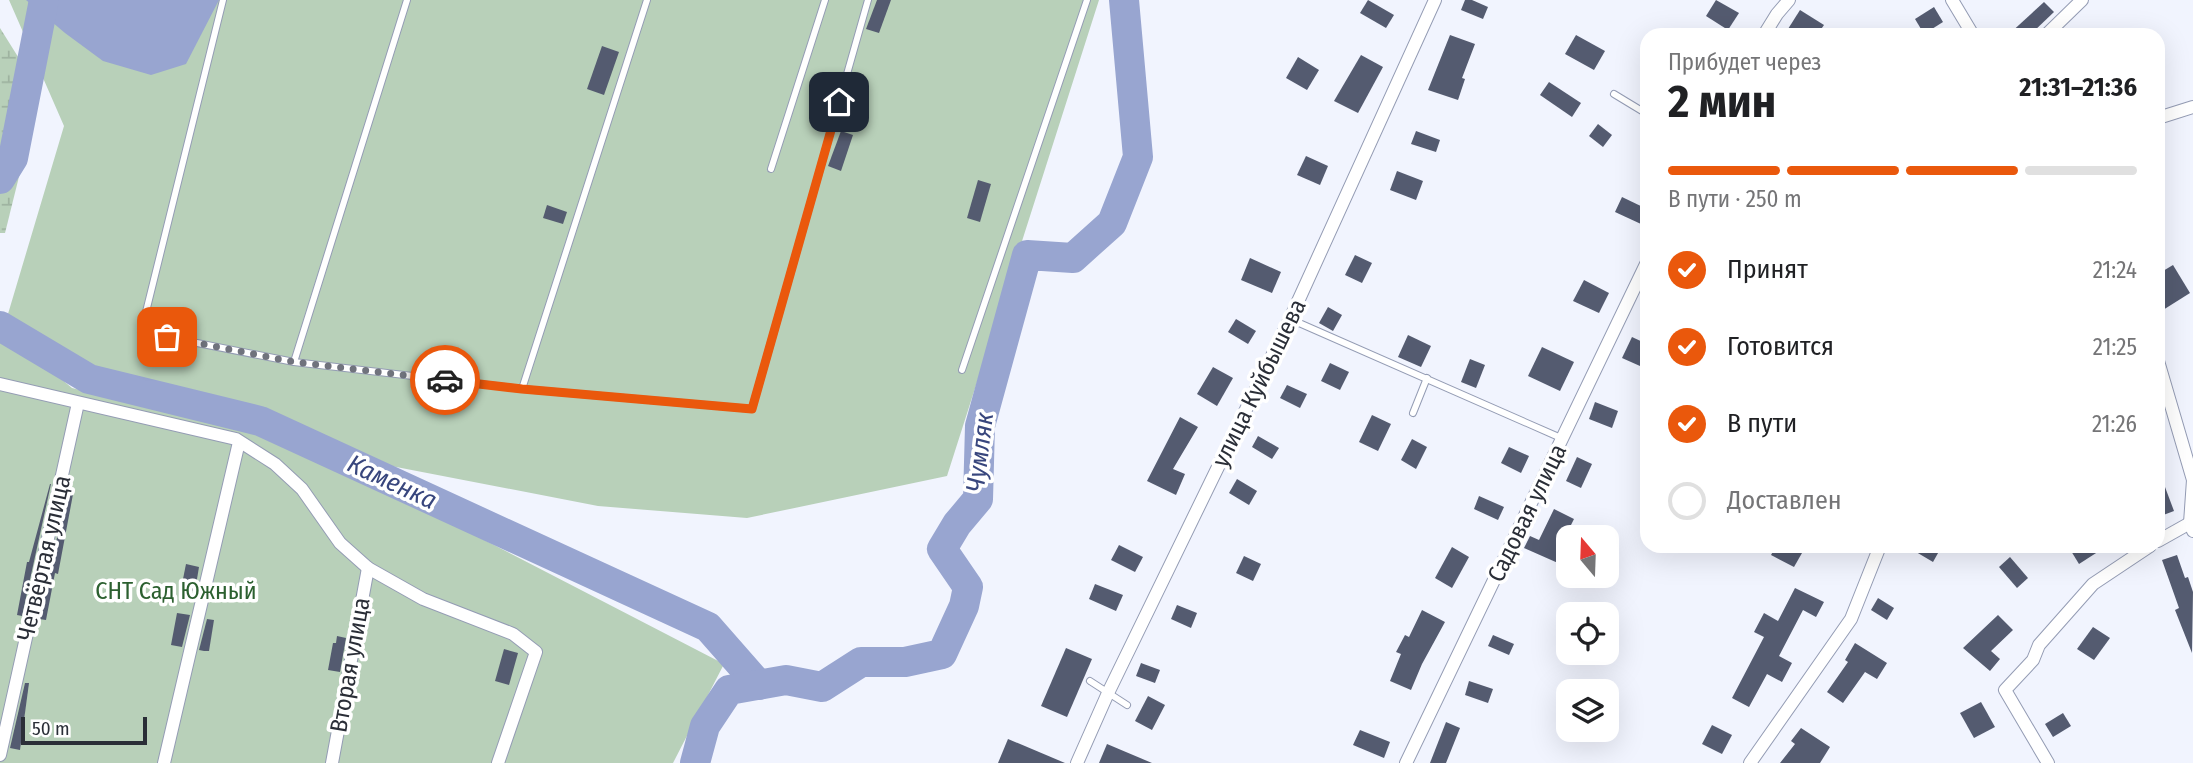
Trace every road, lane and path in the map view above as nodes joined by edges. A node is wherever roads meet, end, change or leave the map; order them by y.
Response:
1 (223, 0) edge
2 (407, 0) edge
3 (647, 0) edge
4 (825, 0) edge
5 (868, 0) edge
6 (1087, 0) edge
7 (1435, 0) edge
8 (1789, 0) edge
9 (1952, 0) edge
10 (2082, 0) edge
11 (1768, 28) edge
12 (1969, 28) edge
13 (2053, 28) edge
14 (1614, 94) dead end
15 (2193, 107) edge
16 (1640, 110) edge
17 (2165, 116) edge
18 (771, 169) dead end
19 (1640, 277) edge
20 (1290, 319) junction
21 (294, 362) junction
22 (962, 370) dead end
23 (1427, 378) junction
24 (0, 384) edge
25 (2165, 385) edge
26 (522, 389) junction
27 (78, 403) junction
28 (1413, 413) dead end
29 (1563, 439) junction
30 (239, 442) junction
31 (2191, 527) edge
32 (2165, 538) edge
33 (1877, 553) edge
34 (2140, 553) edge
35 (368, 568) junction
36 (1090, 681) dead end
37 (1108, 693) junction
38 (1127, 705) dead end
39 (0, 755) edge
40 (164, 763) edge
41 (332, 763) edge
42 (498, 763) edge
43 (1077, 763) edge
44 (1406, 763) edge
45 (1751, 763) edge
46 (2048, 763) edge

1 - 21 lane
2 - 21 lane
3 - 26 lane
4 - 18 lane
5 - 26 lane
6 - 22 lane
7 - 20 street, улица Куйбышева
8 - 11 street
9 - 12 street
10 - 13 street
14 - 16 lane
15 - 17 street
19 - 29 street, Садовая улица
20 - 23 lane
20 - 37 street, улица Куйбышева
21 - 26 lane
23 - 28 lane
23 - 29 lane
24 - 27 street
25 - 31 street
27 - 30 street
27 - 39 street, Четвёртая улица
29 - 44 street, Садовая улица
30 - 35 street
30 - 40 street
31 - 32 street
33 - 45 street
34 - 46 street
35 - 41 street, Вторая улица
35 - 42 street
36 - 37 lane
37 - 38 lane
37 - 43 street, улица Куйбышева

